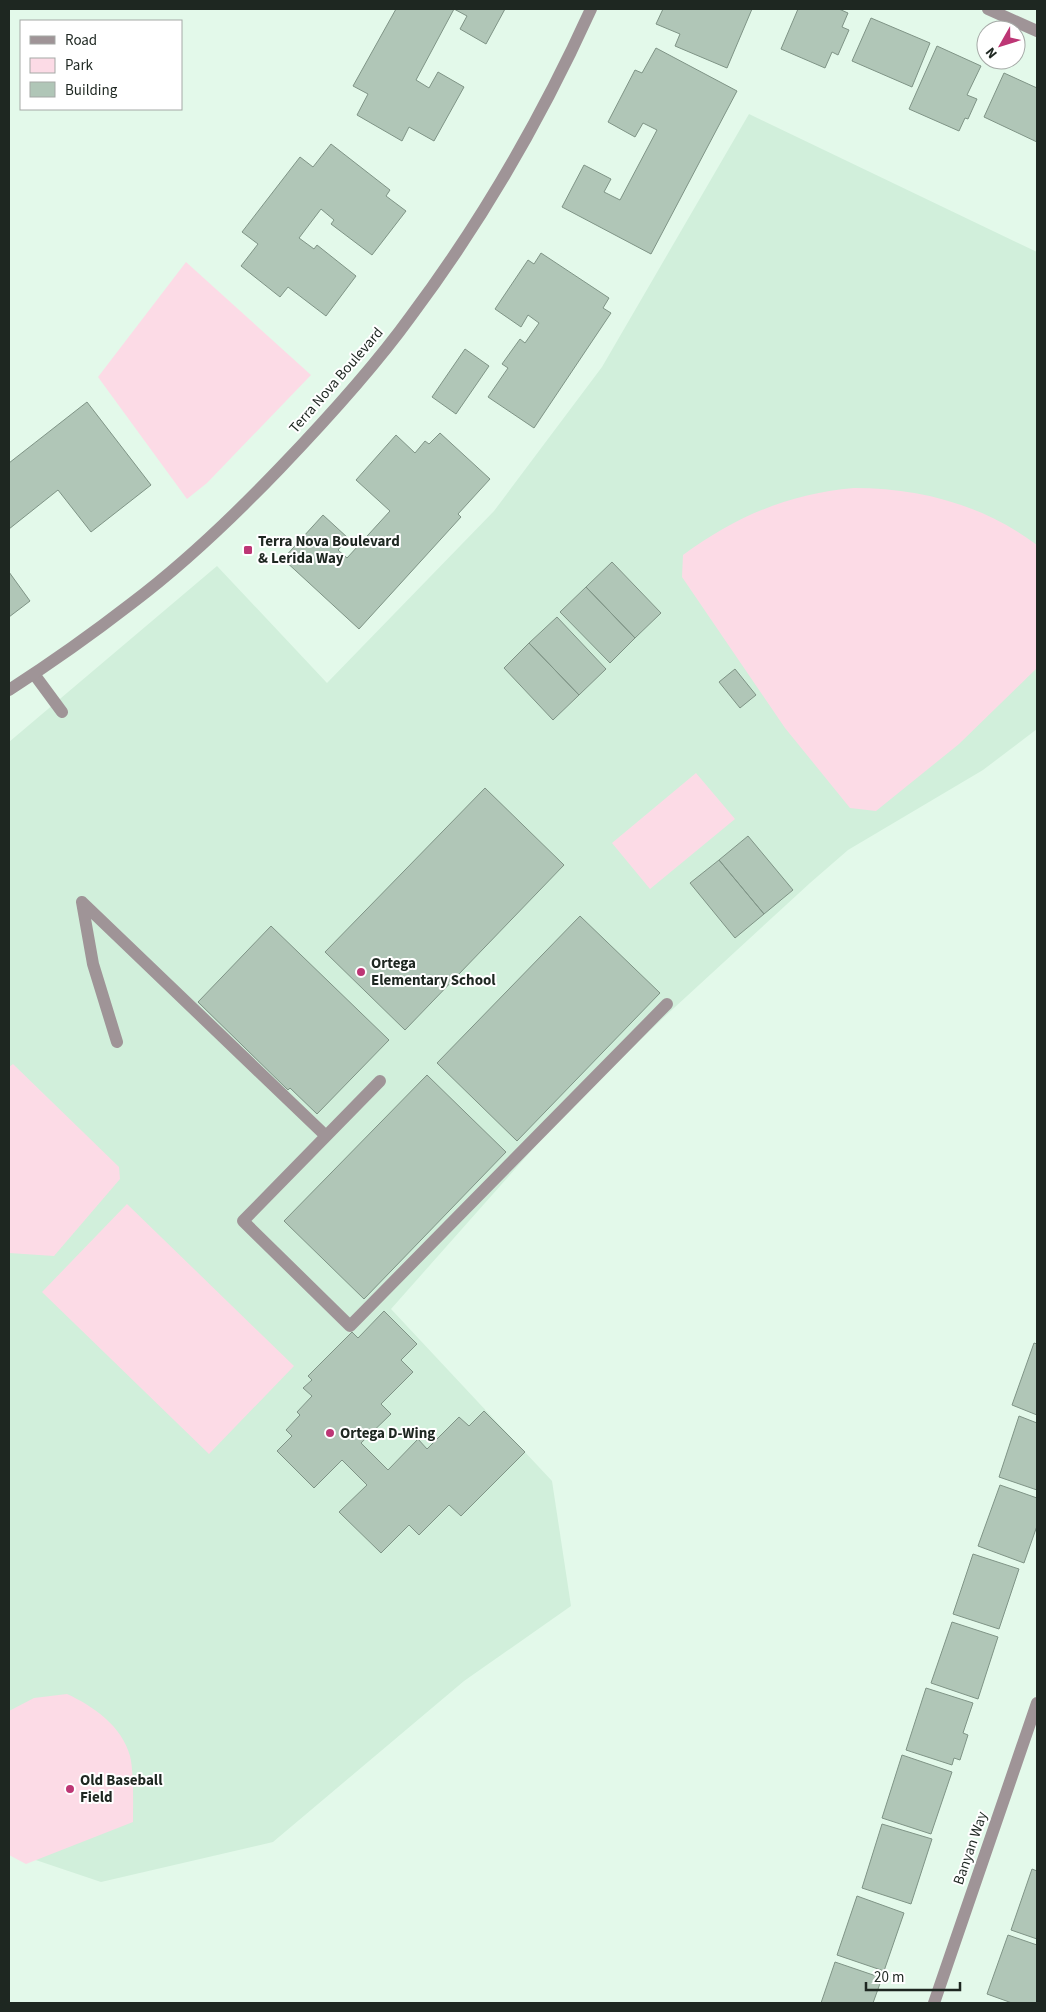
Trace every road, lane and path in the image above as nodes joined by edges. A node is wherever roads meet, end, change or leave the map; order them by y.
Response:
1 (591, 9) edge
2 (993, 10) edge
3 (1037, 31) edge
4 (34, 674) junction
5 (9, 690) edge
6 (62, 712) dead end
7 (667, 1004) dead end
8 (117, 1042) dead end
9 (380, 1081) dead end
10 (326, 1136) junction
11 (1037, 1703) edge
12 (934, 2003) edge

1 - 4 street, Terra Nova Boulevard
2 - 3 street
4 - 5 street, Terra Nova Boulevard
4 - 6 street
7 - 10 street
8 - 10 street
9 - 10 street
11 - 12 street, Banyan Way

